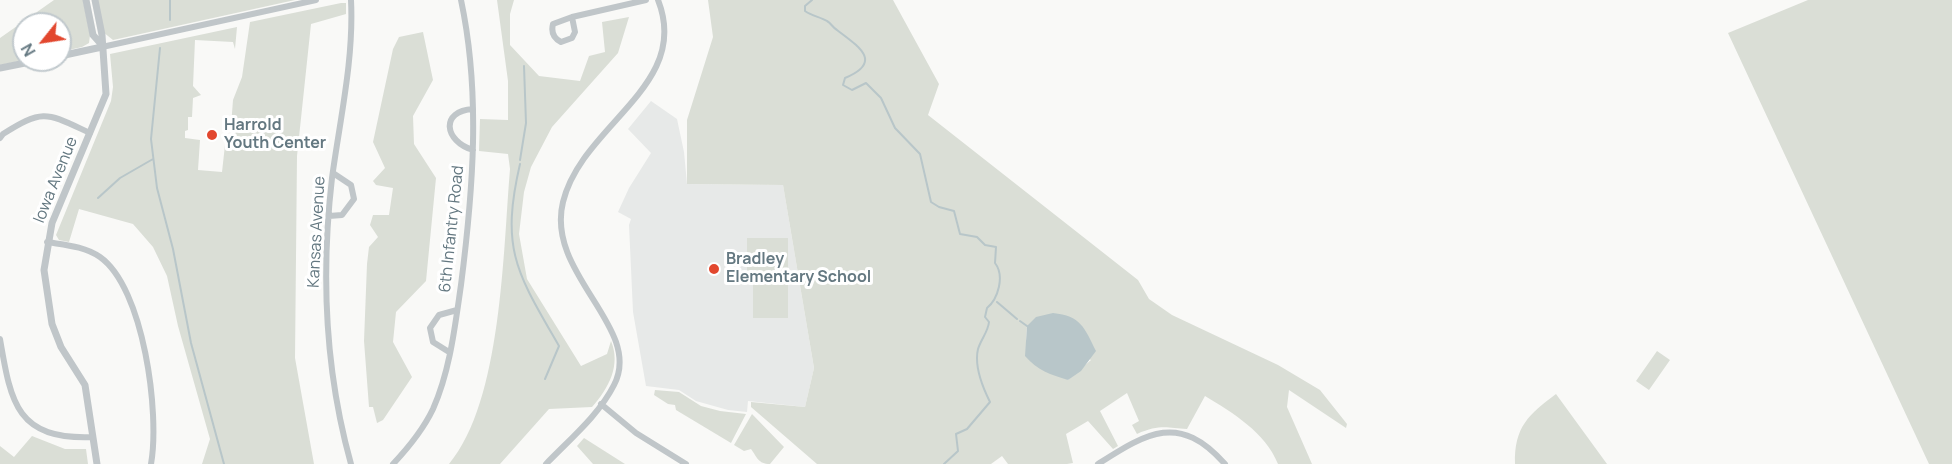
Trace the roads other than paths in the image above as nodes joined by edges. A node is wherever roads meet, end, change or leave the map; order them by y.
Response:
1 (86, 0) edge
2 (95, 0) edge
3 (316, 0) edge
4 (351, 0) edge
5 (461, 0) edge
6 (646, 0) edge
7 (658, 0) edge
8 (572, 17) junction
9 (101, 46) junction
10 (72, 53) edge
11 (473, 109) junction
12 (90, 133) junction
13 (0, 138) edge
14 (473, 150) junction
15 (333, 173) junction
16 (329, 216) junction
17 (47, 242) junction
18 (457, 310) junction
19 (0, 339) edge
20 (449, 352) junction
21 (601, 404) junction
22 (93, 437) junction
23 (97, 464) edge
24 (151, 464) edge
25 (351, 464) edge
26 (393, 464) edge
27 (546, 464) edge
28 (686, 464) edge
29 (1098, 464) edge
30 (1225, 464) edge

1 - 9 street, Iowa Avenue
2 - 9 street, Iowa Avenue
3 - 9 street
4 - 15 street, Kansas Avenue
5 - 11 street, 6th Infantry Road
6 - 8 street
7 - 21 street
8 - 8 street
9 - 10 street
9 - 12 street, Iowa Avenue
11 - 14 street, 6th Infantry Road
11 - 14 street, 6th Infantry Road
12 - 13 street
12 - 17 street, Iowa Avenue
14 - 18 street, 6th Infantry Road
15 - 16 street, Kansas Avenue
15 - 16 street
16 - 25 street, Kansas Avenue
17 - 22 street, Iowa Avenue
17 - 24 street
18 - 20 street, 6th Infantry Road
18 - 20 street, 6th Infantry Road
19 - 22 street
20 - 26 street, 6th Infantry Road
21 - 27 street
21 - 28 street
22 - 23 street, Iowa Avenue
29 - 30 street

